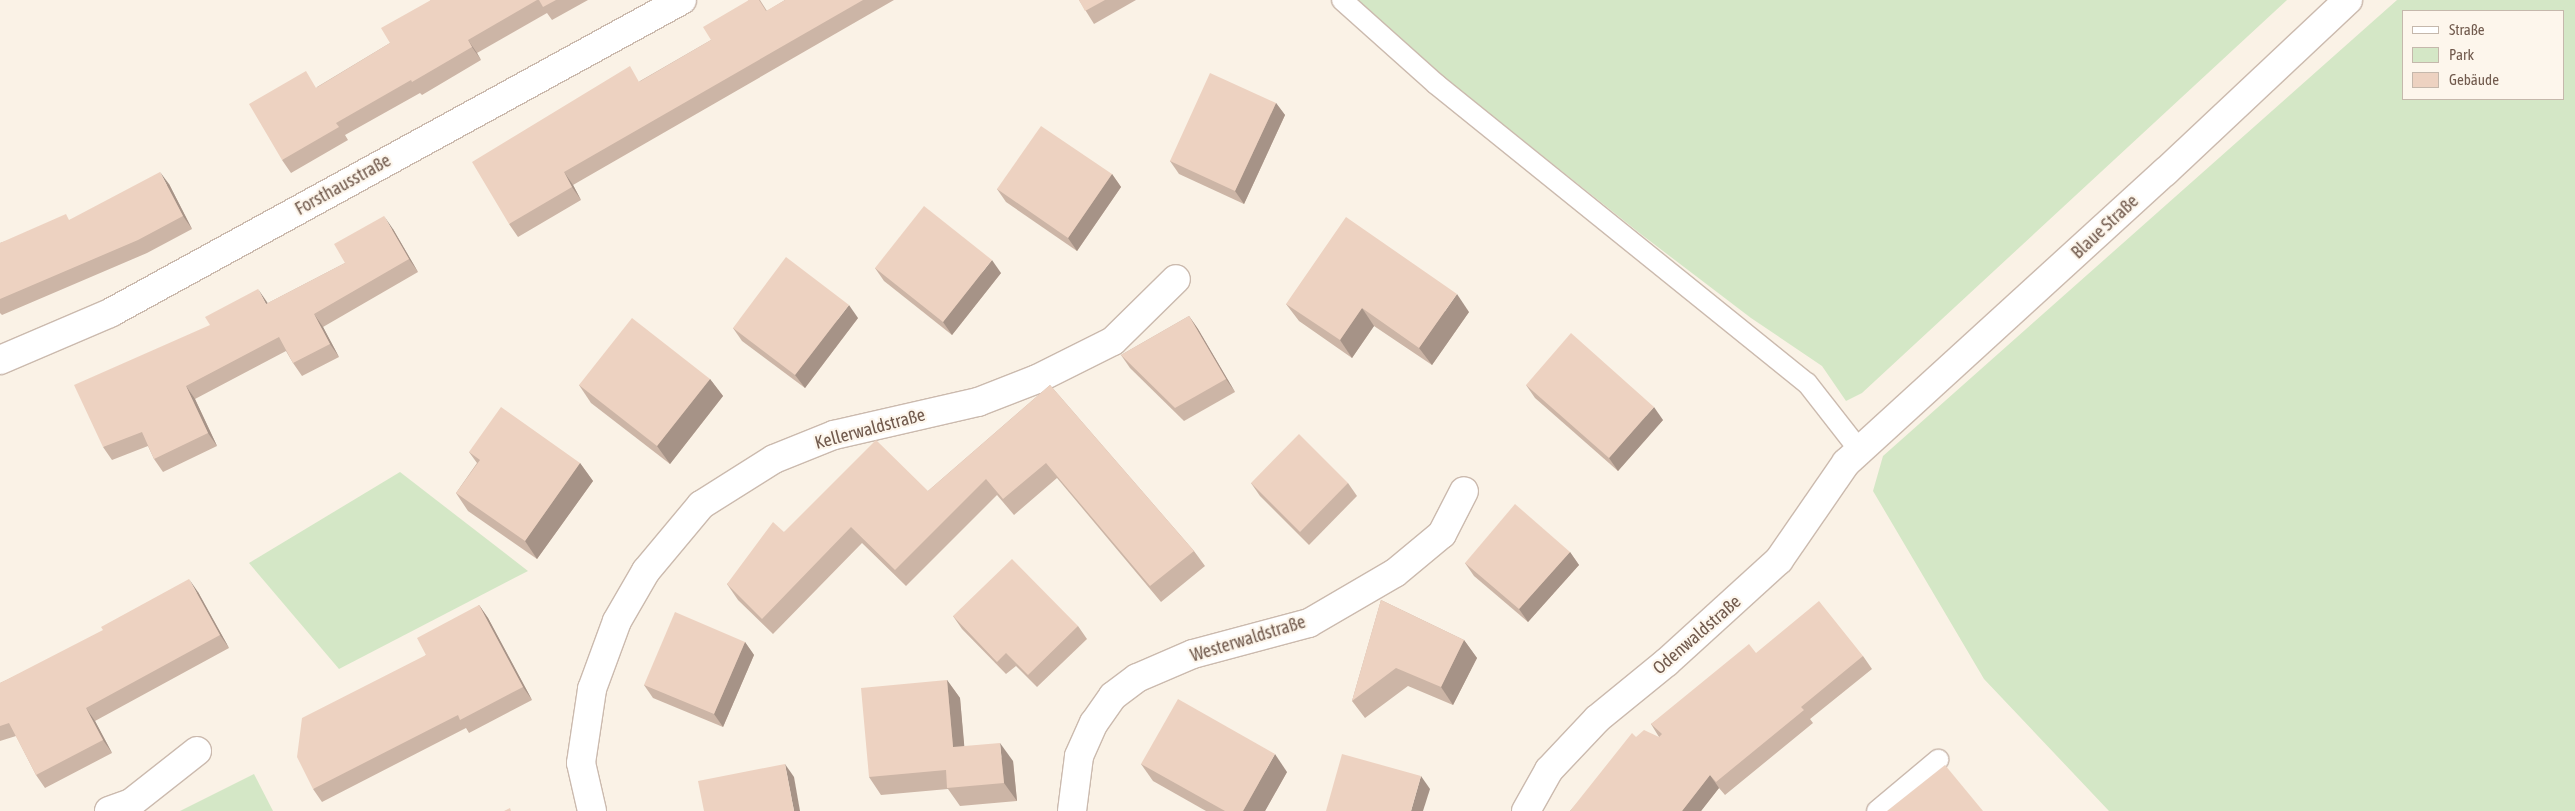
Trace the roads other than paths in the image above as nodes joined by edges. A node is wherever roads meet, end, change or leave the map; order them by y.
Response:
1 (682, 0) edge
2 (1342, 0) edge
3 (2348, 0) edge
4 (1176, 279) dead end
5 (0, 360) edge
6 (1861, 452) junction
7 (1464, 491) dead end
8 (197, 751) dead end
9 (1938, 760) dead end
10 (109, 811) edge
11 (592, 811) edge
12 (1072, 811) edge
13 (1526, 811) edge
14 (1877, 811) edge

1 - 5 street, Forsthausstraße
2 - 6 lane
3 - 6 street, Blaue Straße
4 - 11 street, Kellerwaldstraße
6 - 13 street, Odenwaldstraße
7 - 12 street, Westerwaldstraße
8 - 10 street
9 - 14 lane

